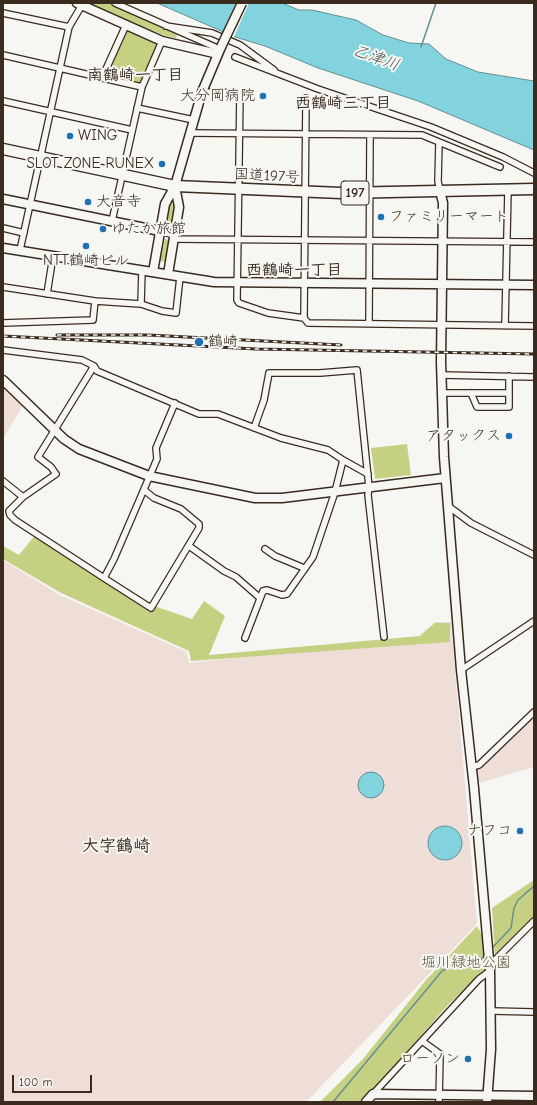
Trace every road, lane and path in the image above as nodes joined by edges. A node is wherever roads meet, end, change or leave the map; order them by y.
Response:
1 (115, 3) edge
2 (242, 3) edge
3 (79, 4) edge
4 (3, 13) edge
5 (126, 25) junction
6 (166, 26) junction
7 (69, 27) junction
8 (162, 41) junction
9 (218, 49) junction
10 (3, 54) edge
11 (235, 56) dead end
12 (60, 68) junction
13 (280, 74) junction
14 (102, 78) junction
15 (142, 87) junction
16 (202, 92) junction
17 (306, 98) dead end
18 (3, 101) edge
19 (137, 108) junction
20 (51, 112) junction
21 (194, 120) junction
22 (132, 130) junction
23 (190, 133) junction
24 (240, 134) junction
25 (306, 134) junction
26 (370, 135) junction
27 (439, 142) junction
28 (3, 149) edge
29 (41, 157) junction
30 (500, 167) dead end
31 (534, 173) edge
32 (122, 175) junction
33 (175, 186) junction
34 (239, 189) junction
35 (534, 189) edge
36 (508, 190) junction
37 (440, 191) junction
38 (305, 192) junction
39 (370, 193) junction
40 (3, 199) edge
41 (30, 204) junction
42 (112, 221) junction
43 (3, 228) edge
44 (160, 231) junction
45 (24, 233) junction
46 (174, 237) junction
47 (238, 240) junction
48 (305, 240) junction
49 (370, 241) junction
50 (442, 242) junction
51 (507, 242) junction
52 (534, 242) edge
53 (3, 248) edge
54 (20, 250) junction
55 (53, 256) junction
56 (142, 270) junction
57 (153, 272) junction
58 (168, 274) junction
59 (180, 277) junction
60 (237, 282) junction
61 (304, 282) junction
62 (369, 283) junction
63 (442, 284) junction
64 (506, 284) junction
65 (534, 284) edge
66 (3, 287) edge
67 (47, 294) junction
68 (95, 301) junction
69 (141, 304) junction
70 (304, 318) junction
71 (3, 323) edge
72 (369, 324) junction
73 (442, 325) junction
74 (505, 326) junction
75 (534, 326) edge
76 (3, 350) edge
77 (94, 366) junction
78 (442, 375) junction
79 (509, 376) junction
80 (534, 377) edge
81 (3, 380) edge
82 (443, 393) junction
83 (471, 393) junction
84 (509, 393) junction
85 (175, 403) junction
86 (254, 428) junction
87 (55, 430) junction
88 (343, 460) junction
89 (368, 474) junction
90 (149, 476) junction
91 (445, 478) junction
92 (3, 481) edge
93 (369, 487) junction
94 (144, 490) junction
95 (335, 492) junction
96 (23, 497) junction
97 (448, 506) junction
98 (189, 546) junction
99 (265, 549) dead end
100 (534, 555) edge
101 (304, 568) junction
102 (104, 578) junction
103 (260, 598) junction
104 (534, 621) edge
105 (384, 637) dead end
106 (244, 638) dead end
107 (461, 670) junction
108 (534, 712) edge
109 (471, 767) junction
110 (534, 921) edge
111 (528, 926) junction
112 (534, 930) edge
113 (490, 971) junction
114 (492, 1011) junction
115 (534, 1012) edge
116 (422, 1041) junction
117 (373, 1094) junction
118 (534, 1096) edge
119 (439, 1098) edge
120 (488, 1099) edge
121 (366, 1102) edge

1 - 6 street
2 - 9 street, bridge
3 - 5 street
3 - 7 street
4 - 7 street
5 - 8 street
5 - 14 street
6 - 9 street
6 - 13 street
7 - 12 street
8 - 9 street
8 - 15 street
9 - 16 street
10 - 12 street
11 - 13 street
12 - 14 street
12 - 20 street
13 - 31 street
14 - 15 street
15 - 19 street
16 - 21 street
16 - 24 street
17 - 25 street
18 - 20 street
19 - 21 street
19 - 22 street
20 - 22 street
20 - 29 street
21 - 23 street
22 - 32 street
23 - 24 street
23 - 33 street
24 - 25 street
24 - 34 street
25 - 26 street
25 - 38 street
26 - 27 street
26 - 39 street
27 - 30 street
27 - 37 street
28 - 29 highway, 国道197号 / 197
29 - 32 highway, 国道197号 / 197
29 - 41 street
32 - 33 highway, 国道197号 / 197
32 - 42 street
33 - 34 highway, 国道197号 / 197
33 - 44 street
33 - 46 street
34 - 38 highway, 国道197号 / 197
34 - 47 street
35 - 36 highway, 国道197号 / 197
36 - 37 highway, 国道197号 / 197
36 - 51 street
37 - 39 highway, 国道197号 / 197
37 - 50 street
38 - 39 highway, 国道197号 / 197
38 - 48 street
39 - 49 street
40 - 41 street
41 - 42 street
41 - 45 street
42 - 44 street
43 - 45 street
44 - 46 street
44 - 57 street
45 - 54 street
46 - 47 street
46 - 58 street
47 - 48 street
47 - 60 street
48 - 49 street
48 - 61 street
49 - 50 street
49 - 62 street
50 - 51 street
50 - 63 street
51 - 52 street
51 - 64 street
53 - 54 street
54 - 55 street
55 - 56 street
55 - 67 street
56 - 57 street
56 - 69 street
57 - 58 street
58 - 59 street
59 - 60 street
59 - 69 street
60 - 61 street
60 - 70 street
61 - 62 street
61 - 70 street
62 - 63 street
62 - 72 street
63 - 64 street
63 - 73 street
64 - 65 street
64 - 74 street
66 - 67 street
67 - 68 street
68 - 69 street
68 - 71 street
70 - 72 street
72 - 73 street
73 - 74 street
73 - 78 street
74 - 75 street
76 - 77 street
77 - 85 street
77 - 87 street
78 - 79 street
78 - 82 street
79 - 80 street
79 - 84 street
81 - 87 street
82 - 83 street
82 - 91 street
83 - 84 street
83 - 84 street
85 - 86 street
85 - 90 street
86 - 88 street
86 - 89 street
87 - 90 street
87 - 96 street
88 - 89 street
88 - 95 street
89 - 93 street
90 - 94 street
90 - 95 street
91 - 93 street
91 - 97 street
92 - 96 street
93 - 95 street
93 - 105 street
94 - 98 street
94 - 102 street
95 - 101 street
96 - 102 street
97 - 100 street
97 - 107 street
98 - 102 street
98 - 103 street
99 - 101 street
101 - 103 street
103 - 106 street
104 - 107 street
107 - 109 street
108 - 109 street
109 - 113 street
110 - 111 street
111 - 112 street
111 - 113 street
113 - 114 street
113 - 116 street
114 - 115 street
114 - 120 street
116 - 117 street
116 - 119 street
117 - 119 street
117 - 121 street
118 - 120 street
119 - 120 street

